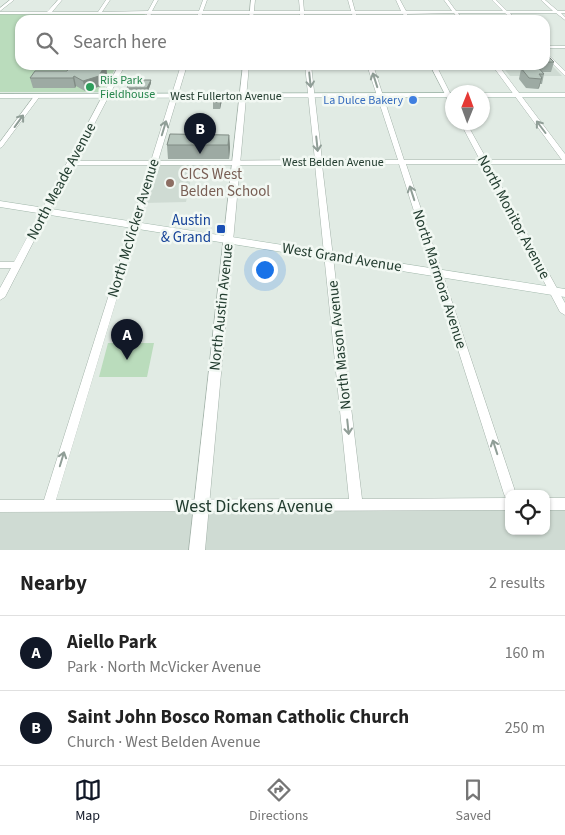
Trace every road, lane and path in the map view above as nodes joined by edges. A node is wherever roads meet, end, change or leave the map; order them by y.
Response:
1 (12, 0) edge
2 (60, 0) edge
3 (108, 0) edge
4 (156, 0) edge
5 (205, 0) edge
6 (253, 0) edge
7 (301, 0) edge
8 (350, 0) edge
9 (398, 0) edge
10 (446, 0) edge
11 (494, 0) edge
12 (543, 0) edge
13 (0, 11) edge
14 (150, 12) junction
15 (201, 12) junction
16 (252, 12) junction
17 (303, 12) junction
18 (354, 12) junction
19 (404, 12) junction
20 (455, 12) junction
21 (506, 12) junction
22 (557, 12) junction
23 (565, 12) edge
24 (48, 13) junction
25 (99, 13) junction
26 (148, 15) edge
27 (200, 15) edge
28 (252, 15) edge
29 (303, 15) edge
30 (355, 15) edge
31 (406, 15) edge
32 (457, 15) edge
33 (509, 15) edge
34 (565, 19) edge
35 (550, 48) edge
36 (565, 48) edge
37 (550, 58) edge
38 (119, 70) edge
39 (183, 70) edge
40 (246, 70) edge
41 (309, 70) edge
42 (372, 70) edge
43 (435, 70) edge
44 (499, 70) edge
45 (565, 74) edge
46 (445, 87) edge
47 (312, 95) junction
48 (380, 95) junction
49 (490, 95) edge
50 (517, 95) junction
51 (565, 95) edge
52 (0, 96) edge
53 (37, 96) junction
54 (106, 96) junction
55 (175, 96) junction
56 (243, 96) junction
57 (445, 97) edge
58 (467, 130) edge
59 (0, 146) edge
60 (565, 161) edge
61 (319, 162) junction
62 (402, 162) junction
63 (485, 162) junction
64 (71, 163) junction
65 (154, 163) junction
66 (236, 163) junction
67 (0, 204) edge
68 (46, 210) junction
69 (134, 225) junction
70 (228, 239) junction
71 (329, 255) junction
72 (0, 265) edge
73 (17, 265) junction
74 (438, 273) junction
75 (560, 292) edge
76 (0, 297) edge
77 (565, 312) edge
78 (509, 490) edge
79 (505, 504) edge
80 (550, 504) edge
81 (565, 504) edge
82 (356, 505) junction
83 (0, 506) edge
84 (48, 506) junction
85 (202, 506) junction
86 (198, 550) edge

1 - 13 street
2 - 24 street
3 - 25 street
4 - 14 street
5 - 15 street
6 - 16 street
7 - 17 street
8 - 18 street
9 - 19 street
10 - 20 street
11 - 21 street
12 - 22 street
13 - 24 street
14 - 15 street
14 - 25 street
14 - 26 street
15 - 16 street
15 - 27 street
16 - 17 street
16 - 28 street
17 - 18 street
17 - 29 street
18 - 19 street
18 - 30 street
19 - 20 street
19 - 31 street
20 - 21 street
20 - 32 street
21 - 22 street
21 - 33 street
22 - 23 street
22 - 34 street
24 - 25 street
35 - 36 street
37 - 45 street
38 - 54 street, North Meade Avenue
39 - 55 street, North McVicker Avenue
40 - 56 street, North Austin Avenue
41 -> 47 street, North Mason Avenue
48 -> 42 street, North Marmora Avenue
43 - 46 street
44 - 50 street
47 - 48 main road, West Fullerton Avenue
47 - 56 main road, West Fullerton Avenue
47 -> 61 street, North Mason Avenue
48 - 57 main road, West Fullerton Avenue
48 - 62 street, North Marmora Avenue
49 - 50 main road
50 - 51 main road
60 -> 50 street
52 - 53 main road, West Fullerton Avenue
53 - 54 main road, West Fullerton Avenue
59 -> 53 street
54 - 55 main road, West Fullerton Avenue
54 - 64 street, North Meade Avenue
55 - 56 main road, West Fullerton Avenue
65 -> 55 street, North McVicker Avenue
56 - 66 street, North Austin Avenue
58 - 63 street, North Monitor Avenue
60 - 63 street, West Belden Avenue
61 - 62 street, West Belden Avenue
61 - 66 street, West Belden Avenue
61 - 71 street, North Mason Avenue
62 - 63 street, West Belden Avenue
74 -> 62 street, North Marmora Avenue
63 - 75 street, North Monitor Avenue
64 - 65 street, West Belden Avenue
64 - 68 street, North Meade Avenue
65 - 66 street, West Belden Avenue
65 - 69 street, North McVicker Avenue
66 - 70 street, North Austin Avenue
67 - 68 main road, West Grand Avenue
68 - 69 main road, West Grand Avenue
68 - 73 street, North Meade Avenue
69 - 70 main road, West Grand Avenue
84 -> 69 street, North McVicker Avenue
70 - 71 main road, West Grand Avenue
70 - 85 street, North Austin Avenue
71 - 74 main road, West Grand Avenue
71 -> 82 street, North Mason Avenue
72 - 73 street
73 - 76 street, North Meade Avenue
74 - 75 main road, West Grand Avenue
78 -> 74 street, North Marmora Avenue
75 - 77 street, North Monitor Avenue
79 - 82 street, West Dickens Avenue
80 - 81 street
82 - 85 street, West Dickens Avenue
83 - 84 street, West Dickens Avenue
84 - 85 street, West Dickens Avenue
85 - 86 street, North Austin Avenue

